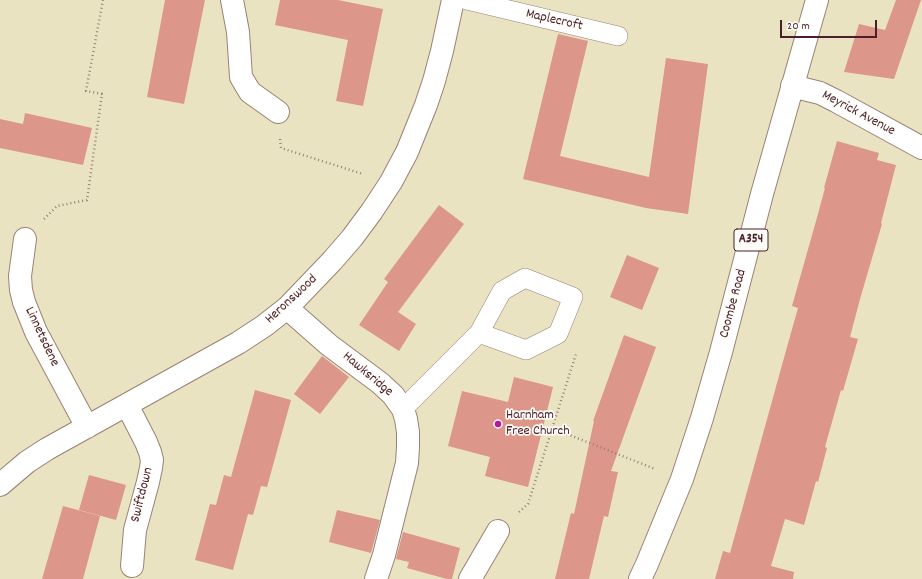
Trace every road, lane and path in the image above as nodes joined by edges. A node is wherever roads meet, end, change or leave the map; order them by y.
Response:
1 (103, 0) edge
2 (232, 0) edge
3 (453, 0) edge
4 (467, 0) edge
5 (817, 0) edge
6 (618, 36) dead end
7 (792, 86) junction
8 (278, 112) joint
9 (922, 148) edge
10 (390, 182) junction
11 (25, 240) joint
12 (286, 308) junction
13 (479, 333) junction
14 (558, 334) junction
15 (127, 406) junction
16 (403, 409) junction
17 (87, 427) junction
18 (552, 428) junction
19 (682, 479) junction
20 (0, 485) edge
21 (498, 531) joint
22 (132, 566) dead end
23 (376, 579) edge
24 (470, 579) edge
25 (640, 579) edge

1 - 11 path
2 - 8 main road
3 - 10 main road, Heronswood
4 - 6 lane, Maplecroft
5 - 7 main road, Coombe Road / A354
7 - 9 main road, Meyrick Avenue
7 - 19 main road, Coombe Road / A354
8 - 10 path
10 - 12 main road, Heronswood
11 - 17 main road, Linnetsdene
12 - 15 main road, Heronswood
12 - 16 main road, Hawksridge
13 - 14 lane
13 - 14 lane
13 - 16 lane
14 - 18 path
15 - 17 main road, Heronswood
15 - 22 main road, Swiftdown
16 - 23 main road, Hawksridge
17 - 20 main road, Heronswood
18 - 19 path
18 - 21 path
19 - 25 main road, Coombe Road / A354
21 - 24 main road

